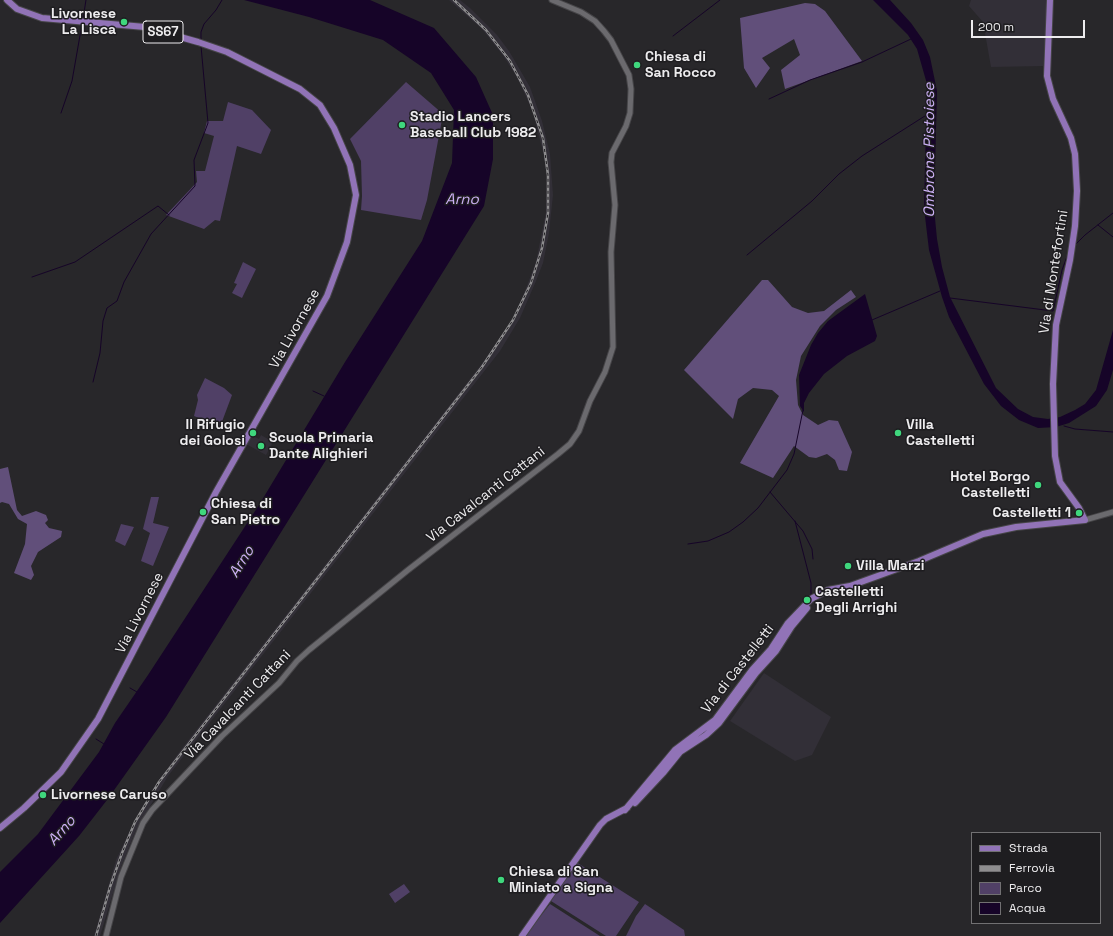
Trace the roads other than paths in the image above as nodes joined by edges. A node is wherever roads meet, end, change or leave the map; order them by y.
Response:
1 (7, 0) edge
2 (552, 0) edge
3 (1050, 0) edge
4 (1113, 512) edge
5 (1085, 520) junction
6 (0, 828) edge
7 (106, 936) edge
8 (522, 936) edge

1 - 6 main road, Via Livornese / SS67
2 - 7 street, Via Cavalcanti Cattani
3 - 5 main road, Via di Montefortini
4 - 5 street
5 - 8 main road, Via di Castelletti

